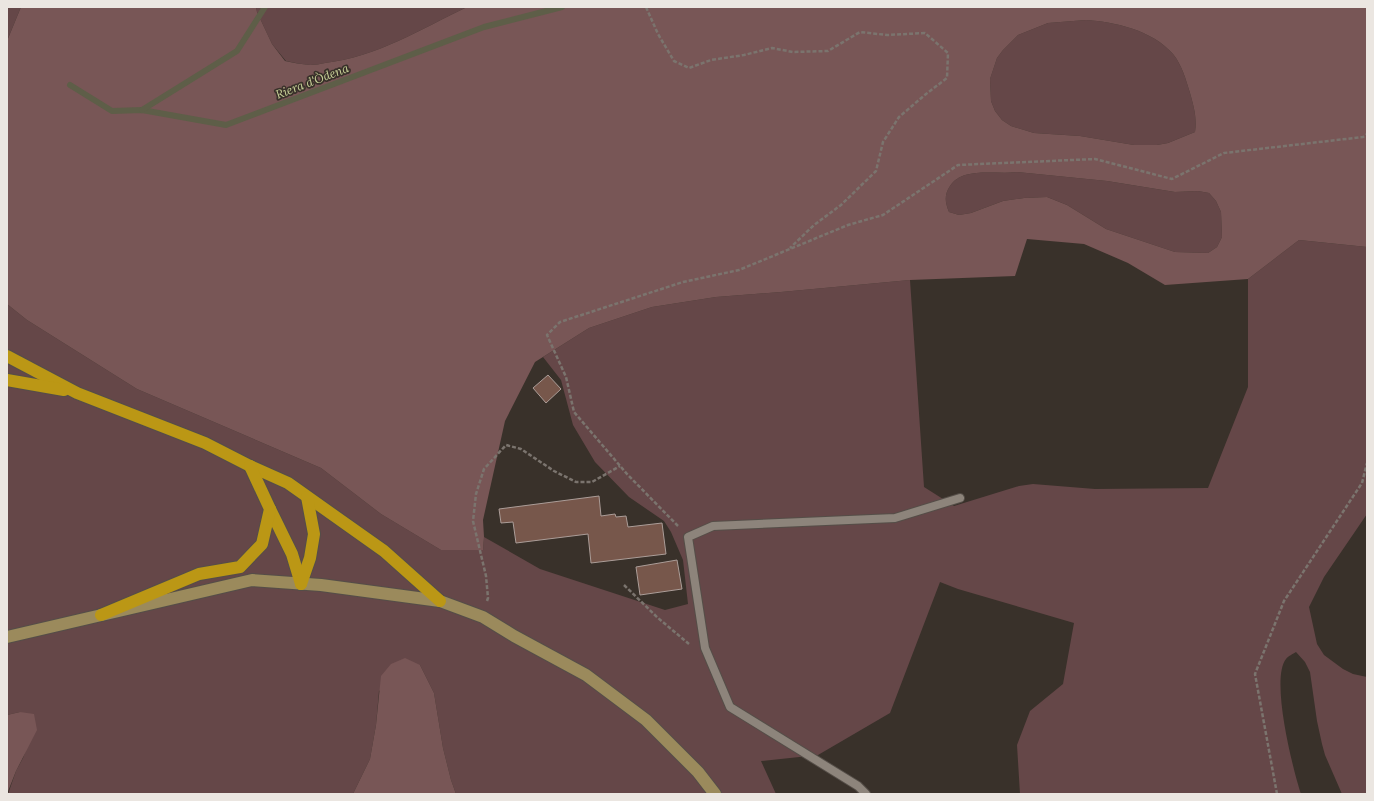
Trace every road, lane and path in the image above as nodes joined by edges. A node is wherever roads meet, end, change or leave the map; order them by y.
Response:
1 (646, 7) edge
2 (1367, 134) edge
3 (788, 250) junction
4 (7, 356) edge
5 (7, 380) edge
6 (77, 393) junction
7 (1367, 463) edge
8 (250, 466) junction
9 (620, 466) junction
10 (307, 497) junction
11 (960, 498) dead end
12 (270, 509) junction
13 (688, 537) junction
14 (301, 584) junction
15 (624, 585) dead end
16 (440, 601) junction
17 (101, 615) junction
18 (483, 617) junction
19 (7, 637) edge
20 (709, 658) junction
21 (715, 794) edge
22 (866, 794) edge
23 (1277, 794) edge

1 - 3 path
2 - 3 path
3 - 9 path
4 - 6 highway
5 - 6 highway
6 - 8 highway
7 - 23 path
8 - 10 highway
8 - 12 highway
9 - 13 path
9 - 18 path
10 - 14 highway
10 - 16 highway
11 - 13 lane
12 - 14 highway
12 - 17 highway
13 - 20 lane
14 - 16 street
14 - 17 street
15 - 20 path
16 - 18 street
17 - 19 street
18 - 21 street
20 - 22 lane

